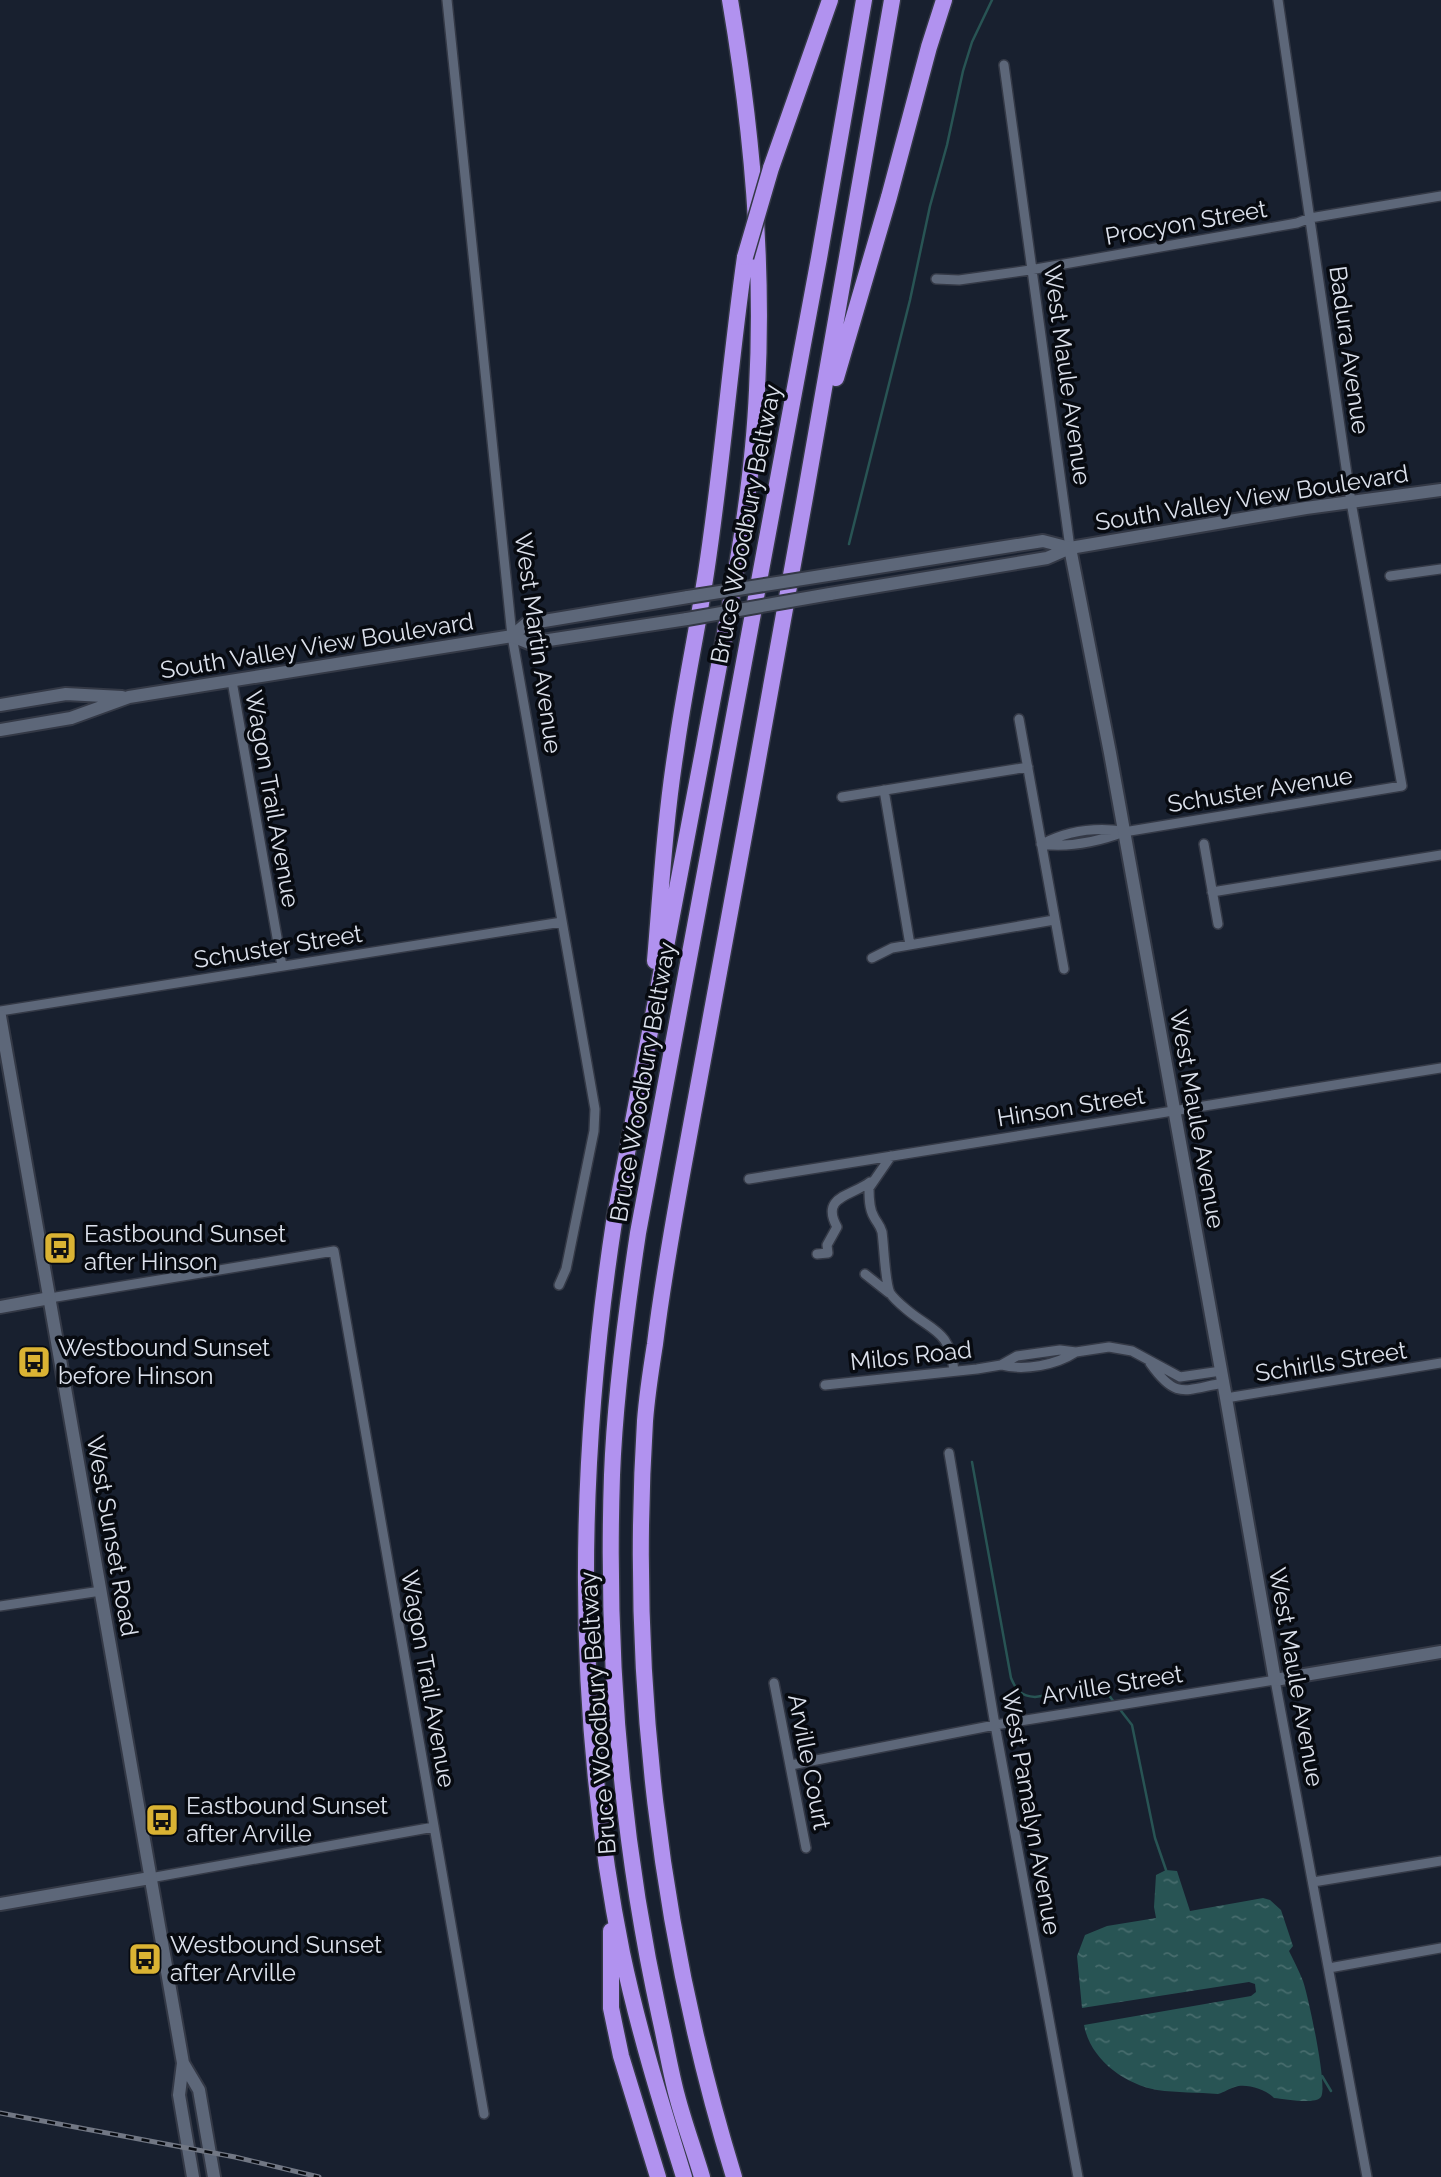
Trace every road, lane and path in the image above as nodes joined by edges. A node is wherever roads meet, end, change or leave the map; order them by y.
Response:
1 (447, 0) edge
2 (719, 0) edge
3 (730, 0) edge
4 (830, 0) edge
5 (864, 0) edge
6 (892, 0) edge
7 (944, 0) edge
8 (1278, 0) edge
9 (1004, 65) dead end
10 (753, 175) junction
11 (1441, 196) edge
12 (1310, 218) junction
13 (1030, 270) junction
14 (936, 279) dead end
15 (816, 443) junction
16 (1441, 490) edge
17 (1351, 502) junction
18 (1070, 548) junction
19 (1441, 569) edge
20 (1390, 576) dead end
21 (512, 636) junction
22 (232, 681) junction
23 (129, 697) junction
24 (0, 705) edge
25 (1019, 719) dead end
26 (0, 730) edge
27 (1028, 766) junction
28 (1402, 786) joint
29 (884, 790) junction
30 (842, 797) dead end
31 (1124, 832) junction
32 (1041, 844) junction
33 (1204, 844) dead end
34 (1441, 855) edge
35 (1212, 892) junction
36 (1054, 920) junction
37 (562, 922) junction
38 (1218, 924) dead end
39 (910, 945) junction
40 (872, 958) dead end
41 (282, 966) junction
42 (1064, 969) dead end
43 (0, 1013) edge
44 (647, 1054) junction
45 (1441, 1068) edge
46 (1174, 1112) junction
47 (891, 1156) junction
48 (749, 1179) dead end
49 (874, 1179) junction
50 (817, 1254) dead end
51 (865, 1274) dead end
52 (559, 1285) dead end
53 (891, 1294) junction
54 (50, 1298) junction
55 (0, 1307) edge
56 (1441, 1363) edge
57 (954, 1371) junction
58 (1222, 1377) junction
59 (825, 1385) dead end
60 (1226, 1398) junction
61 (949, 1453) dead end
62 (101, 1591) junction
63 (0, 1606) edge
64 (1441, 1652) edge
65 (1275, 1680) junction
66 (774, 1683) dead end
67 (995, 1725) junction
68 (791, 1765) junction
69 (434, 1827) junction
70 (806, 1848) dead end
71 (1441, 1861) edge
72 (150, 1878) junction
73 (611, 1882) junction
74 (1313, 1882) junction
75 (0, 1904) edge
76 (1441, 1948) edge
77 (1329, 1968) junction
78 (183, 2063) junction
79 (484, 2114) dead end
80 (193, 2177) edge
81 (214, 2177) edge
82 (658, 2177) edge
83 (684, 2177) edge
84 (702, 2177) edge
85 (737, 2177) edge
86 (1078, 2177) edge
87 (1367, 2177) edge

1 - 21 street, West Martin Avenue
2 - 10 highway
3 - 10 highway
4 - 44 highway, bridge
5 - 84 highway, Bruce Woodbury Beltway
6 - 15 highway, Bruce Woodbury Beltway
7 - 15 highway
8 - 12 street, Badura Avenue
9 - 13 street, West Maule Avenue
10 - 44 highway
11 - 12 street, Procyon Street
12 - 13 street, Procyon Street
12 - 17 street, Badura Avenue
13 - 14 street, Procyon Street
13 - 18 street, West Maule Avenue
15 - 85 highway, Bruce Woodbury Beltway
16 - 17 main road, South Valley View Boulevard
17 - 18 main road, South Valley View Boulevard
17 - 28 street, Badura Avenue
18 - 21 main road, South Valley View Boulevard, bridge
18 - 21 main road, South Valley View Boulevard, bridge
18 - 31 main road, West Maule Avenue
19 - 20 street
21 - 22 main road, South Valley View Boulevard
21 - 37 street, West Martin Avenue
22 - 23 main road, South Valley View Boulevard
22 - 41 street, Wagon Trail Avenue
23 - 24 main road, South Valley View Boulevard
23 - 26 main road, South Valley View Boulevard
25 - 27 street
27 - 29 street
27 - 32 street
28 - 31 street, Schuster Avenue
29 - 30 street
29 - 39 street
31 - 32 street, Schuster Avenue
31 - 46 main road, West Maule Avenue
32 - 36 street
33 - 35 street
34 - 35 street
35 - 38 street
36 - 39 street
36 - 42 street
37 - 41 street, Schuster Street
37 - 52 street, West Martin Avenue
39 - 40 street
41 - 43 street, Schuster Street
43 - 54 main road, West Sunset Road
44 - 73 highway
45 - 46 street, Hinson Street
46 - 47 street, Hinson Street
46 - 58 main road, West Maule Avenue
47 - 48 street, Hinson Street
47 - 49 street
49 - 50 street
49 - 53 street
51 - 53 street
53 - 57 street
54 - 55 main road
54 - 62 main road, West Sunset Road
54 - 69 street, Wagon Trail Avenue
56 - 60 street, Schirlls Street
57 - 58 street, Milos Road
57 - 59 street, Milos Road
58 - 60 main road, West Maule Avenue
60 - 65 main road, West Maule Avenue
61 - 67 street, West Pamalyn Avenue
62 - 63 street
62 - 72 main road, West Sunset Road
64 - 65 main road, Arville Street
65 - 67 street, Arville Street
65 - 74 street, West Maule Avenue
66 - 68 street, Arville Court
67 - 68 street, Arville Street
67 - 86 street, West Pamalyn Avenue
68 - 70 street, Arville Court
69 - 72 street
69 - 79 street, Wagon Trail Avenue
71 - 74 street
72 - 75 main road
72 - 78 main road, West Sunset Road
73 - 82 highway
73 - 83 highway
74 - 77 street, West Maule Avenue
76 - 77 street
77 - 87 street, West Maule Avenue
78 - 80 main road, West Sunset Road
78 - 81 main road, West Sunset Road

